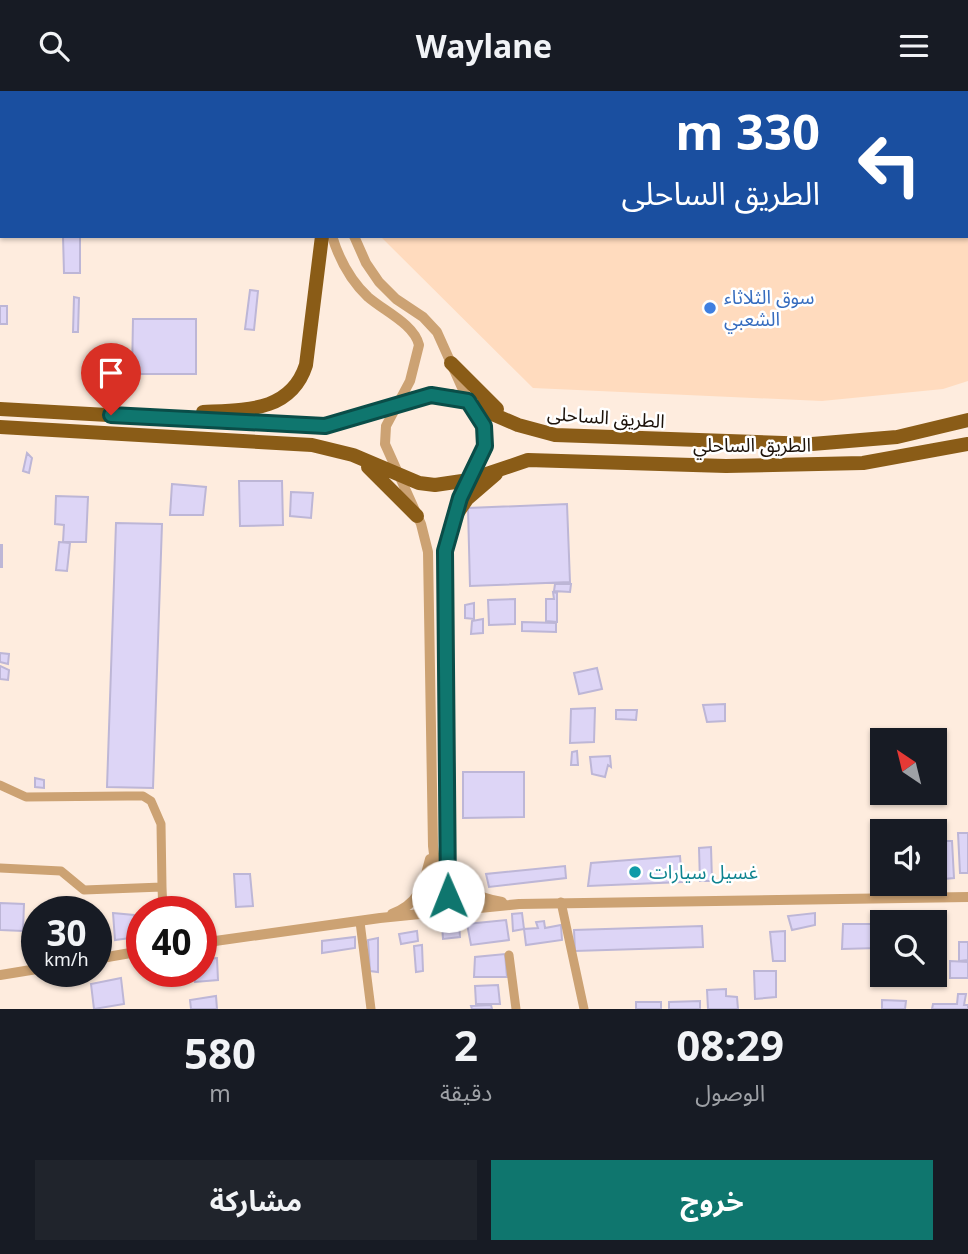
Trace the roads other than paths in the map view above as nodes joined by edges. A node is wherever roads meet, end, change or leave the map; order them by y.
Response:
1 (322, 238) edge
2 (333, 238) edge
3 (355, 238) edge
4 (451, 363) junction
5 (468, 401) junction
6 (401, 403) junction
7 (0, 409) edge
8 (155, 417) junction
9 (968, 420) edge
10 (518, 425) junction
11 (0, 427) edge
12 (968, 444) edge
13 (353, 455) junction
14 (507, 466) junction
15 (399, 474) junction
16 (468, 480) junction
17 (417, 516) junction
18 (452, 521) junction
19 (0, 785) edge
20 (433, 846) junction
21 (447, 865) junction
22 (0, 868) edge
23 (162, 887) junction
24 (162, 896) edge
25 (968, 897) edge
26 (561, 902) junction
27 (519, 904) junction
28 (443, 911) junction
29 (380, 918) junction
30 (360, 922) junction
31 (217, 941) edge
32 (509, 955) dead end
33 (21, 972) edge
34 (0, 975) edge
35 (372, 1009) edge
36 (516, 1009) edge
37 (583, 1009) edge

1 - 8 highway
2 - 6 street
3 - 4 street
4 - 5 street
4 - 10 highway
5 - 6 highway, الطريق الساحلى
5 - 10 highway, الطريق الساحلى
5 - 16 street
6 - 8 highway, الطريق الساحلى
6 - 15 street
7 - 8 highway, الطريق الساحلى
9 - 10 highway, الطريق الساحلى
11 - 13 highway, الطريق الساحلي
12 - 14 highway, الطريق الساحلي
13 - 15 highway, الطريق الساحلي
13 - 17 highway
14 - 16 highway, الطريق الساحلي
14 - 18 highway
15 - 16 highway, الطريق الساحلي
15 - 17 street
16 - 18 street
17 - 20 street
18 - 21 street
19 - 23 street
20 - 28 street
20 - 29 street
21 - 27 street
21 - 28 street
22 - 23 street
23 - 24 street
25 - 26 street
26 - 27 street
26 - 37 street
27 - 28 street
28 - 29 street
29 - 30 street
30 - 31 street
30 - 35 street
32 - 36 street
33 - 34 street

